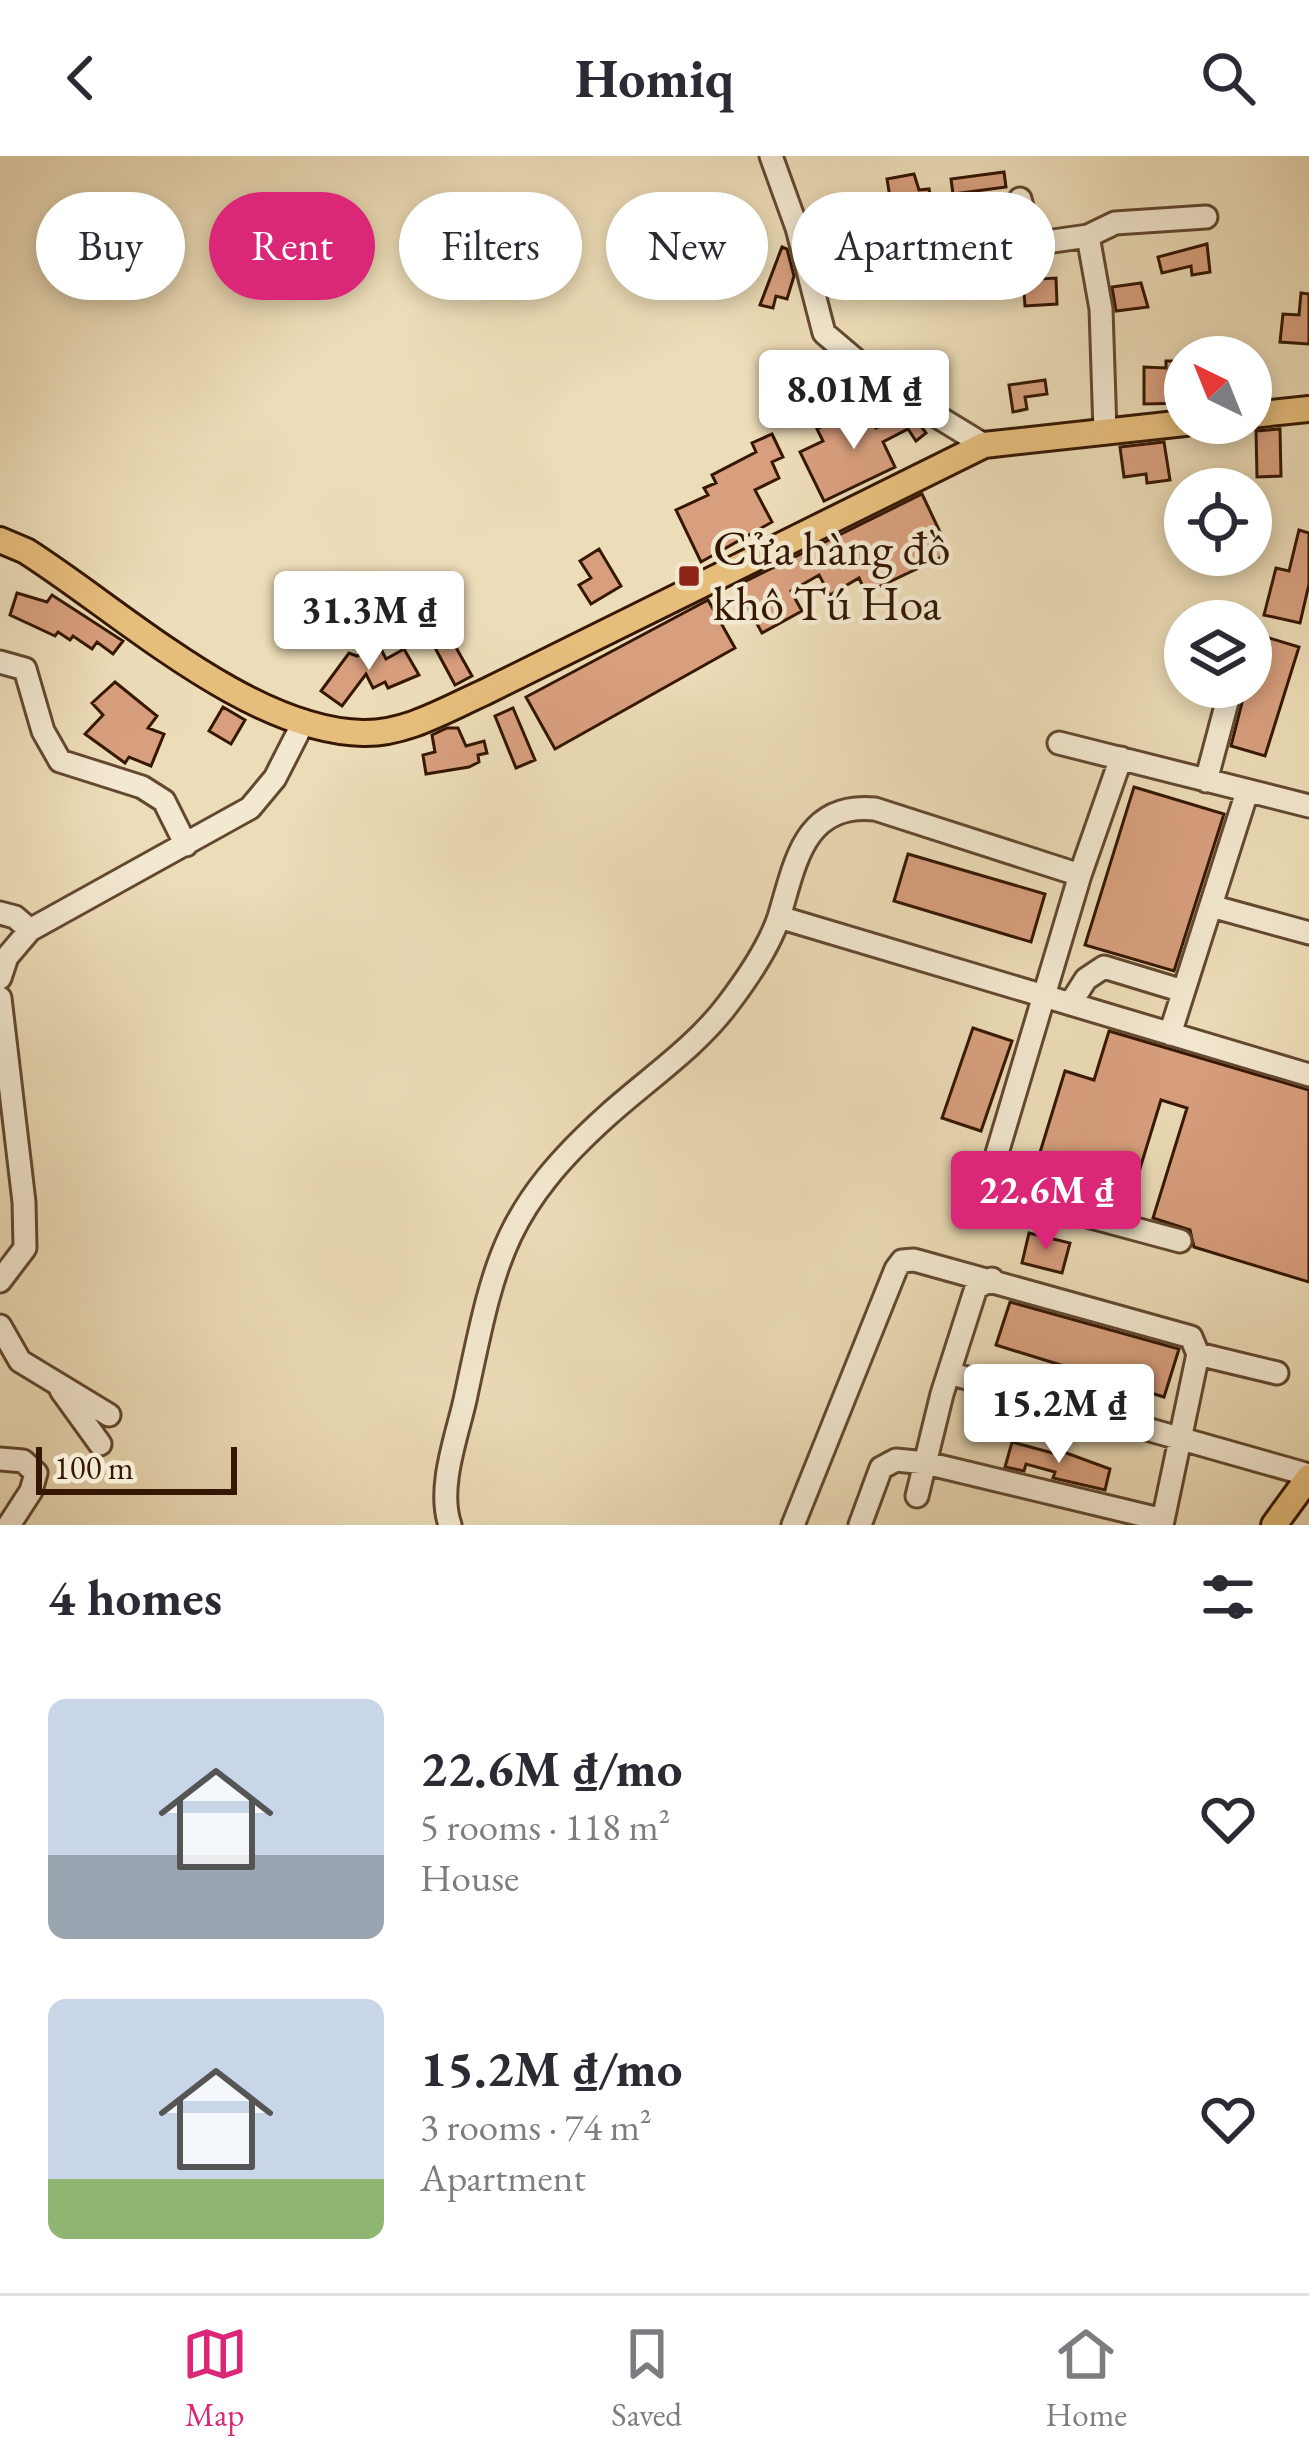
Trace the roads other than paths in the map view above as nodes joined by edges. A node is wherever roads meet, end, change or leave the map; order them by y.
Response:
1 (771, 156) edge
2 (1206, 218) dead end
3 (1088, 236) junction
4 (1055, 241) edge
5 (1309, 409) edge
6 (1272, 413) edge
7 (1164, 424) edge
8 (1105, 431) junction
9 (983, 445) junction
10 (0, 541) edge
11 (0, 662) edge
12 (1225, 708) edge
13 (304, 721) junction
14 (1059, 743) dead end
15 (1121, 758) junction
16 (1206, 781) junction
17 (1246, 792) junction
18 (1309, 806) edge
19 (186, 845) junction
20 (1080, 875) junction
21 (1211, 906) junction
22 (0, 913) edge
23 (779, 917) junction
24 (30, 930) junction
25 (1309, 933) edge
26 (0, 978) edge
27 (1183, 992) junction
28 (1047, 997) junction
29 (0, 998) edge
30 (1070, 1004) junction
31 (1170, 1034) junction
32 (1309, 1075) edge
33 (1180, 1241) dead end
34 (992, 1279) junction
35 (0, 1282) edge
36 (0, 1326) edge
37 (1198, 1354) junction
38 (950, 1373) junction
39 (1276, 1373) dead end
40 (61, 1389) junction
41 (109, 1415) dead end
42 (1178, 1436) junction
43 (100, 1444) dead end
44 (0, 1459) edge
45 (926, 1463) junction
46 (1309, 1476) edge
47 (917, 1496) dead end
48 (1163, 1522) edge
49 (8, 1525) edge
50 (450, 1525) edge
51 (794, 1525) edge
52 (860, 1525) edge
53 (1275, 1525) edge

1 - 9 street
2 - 3 street
3 - 4 street
3 - 8 street
5 - 6 main road
7 - 8 main road
8 - 9 main road
9 - 13 main road
10 - 13 main road
11 - 19 street
12 - 16 street
13 - 19 street
14 - 15 street
15 - 16 street
15 - 20 street
16 - 17 street
17 - 18 street
17 - 21 street
19 - 24 street
20 - 23 street
20 - 28 street
21 - 25 street
21 - 27 street
22 - 24 street
23 - 28 street
23 - 50 street
24 - 26 street
27 - 30 street
27 - 31 street
28 - 30 street
28 - 33 street
29 - 35 street
30 - 31 street
31 - 32 street
34 - 37 street
34 - 38 street
34 - 51 street
36 - 40 street
37 - 39 street
37 - 42 street
38 - 42 street
38 - 45 street
40 - 41 street
40 - 43 street
42 - 46 street
42 - 48 street
44 - 49 street
45 - 47 street
45 - 48 street
45 - 52 street
46 - 53 main road

